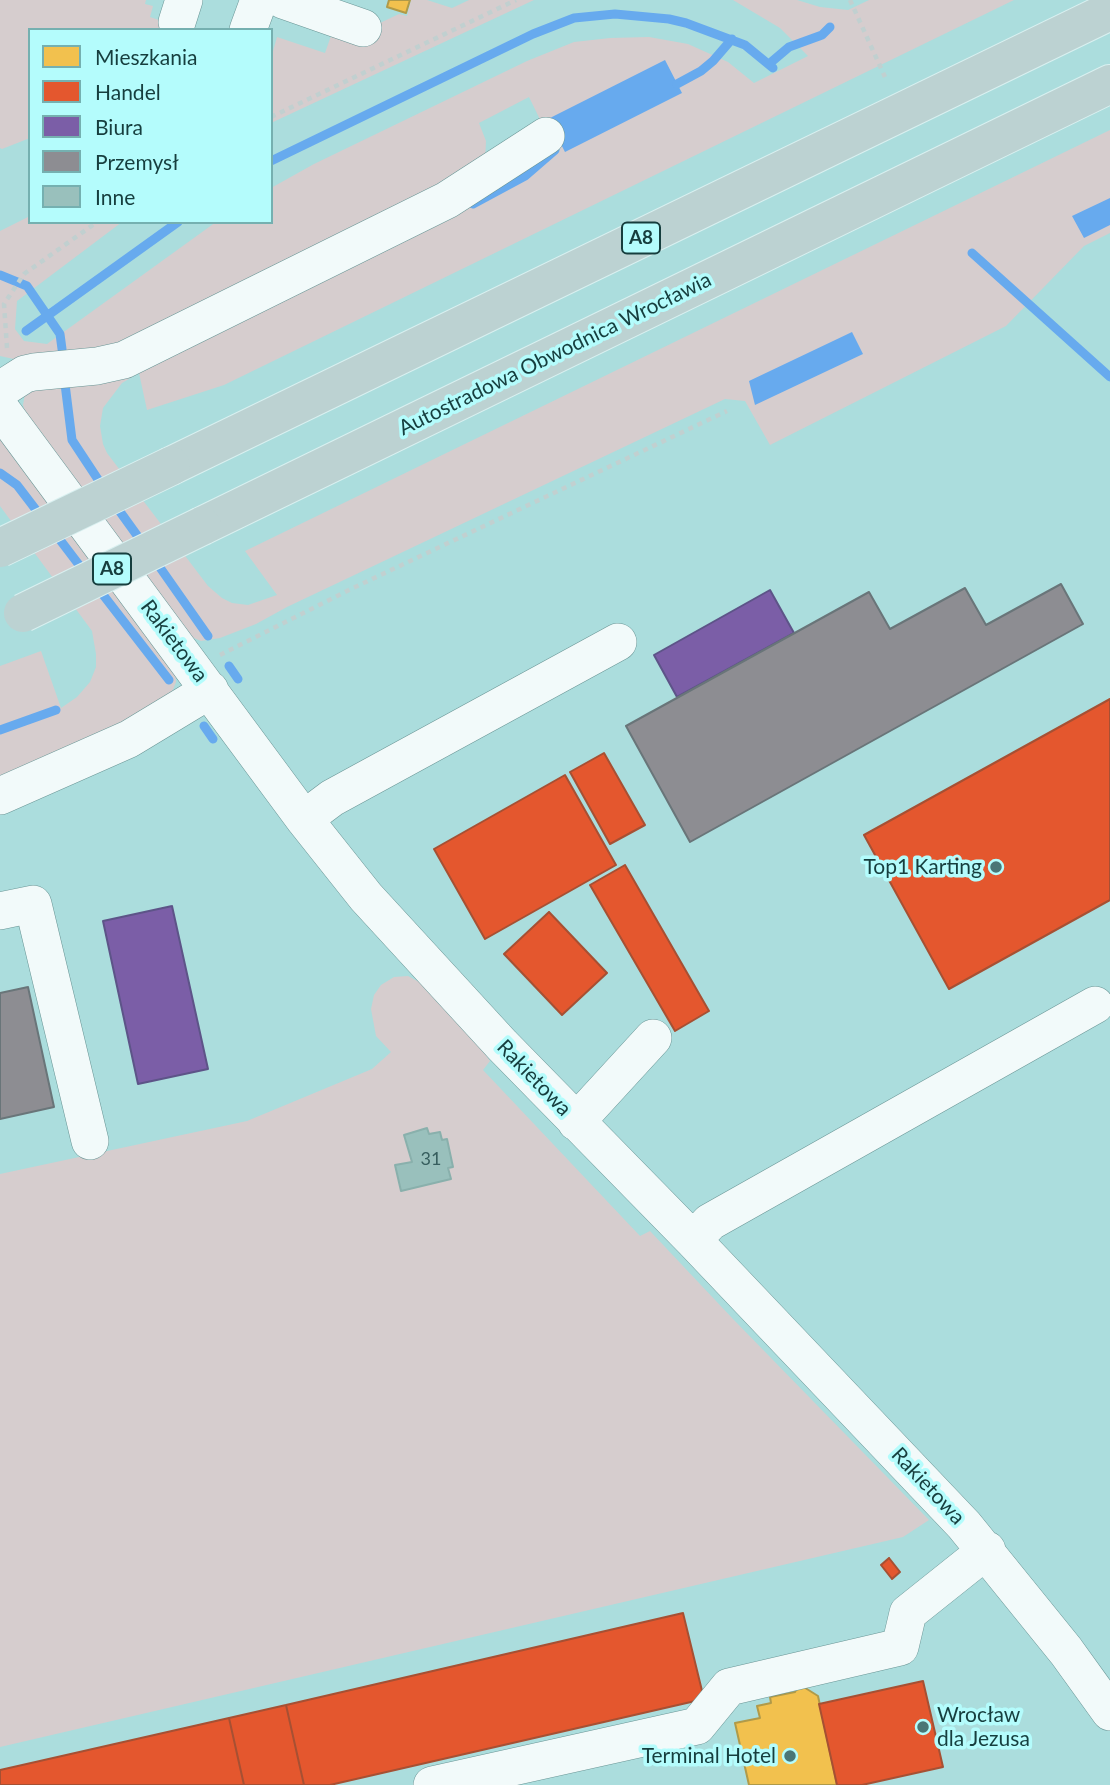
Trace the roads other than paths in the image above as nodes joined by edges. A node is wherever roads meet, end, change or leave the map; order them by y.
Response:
1 (282, 1) edge
2 (1110, 10) edge
3 (250, 28) edge
4 (363, 28) dead end
5 (1110, 84) edge
6 (546, 136) dead end
7 (3, 394) edge
8 (0, 548) edge
9 (11, 618) edge
10 (618, 642) dead end
11 (202, 679) junction
12 (0, 796) edge
13 (304, 819) junction
14 (0, 911) edge
15 (1096, 1005) dead end
16 (653, 1038) dead end
17 (576, 1122) junction
18 (90, 1141) dead end
19 (693, 1240) junction
20 (987, 1550) junction
21 (1110, 1712) edge
22 (432, 1785) edge

1 - 3 street
1 - 4 street
2 - 8 highway, A8, bridge
5 - 9 highway, Autostradowa Obwodnica Wrocławia / A8, bridge
6 - 7 street
7 - 11 street, Rakietowa
10 - 13 street
11 - 12 street
11 - 13 street, Rakietowa
13 - 17 street, Rakietowa
14 - 18 street
15 - 19 street
16 - 17 street
17 - 19 street, Rakietowa
19 - 20 street, Rakietowa
20 - 21 street, Rakietowa
20 - 22 street

